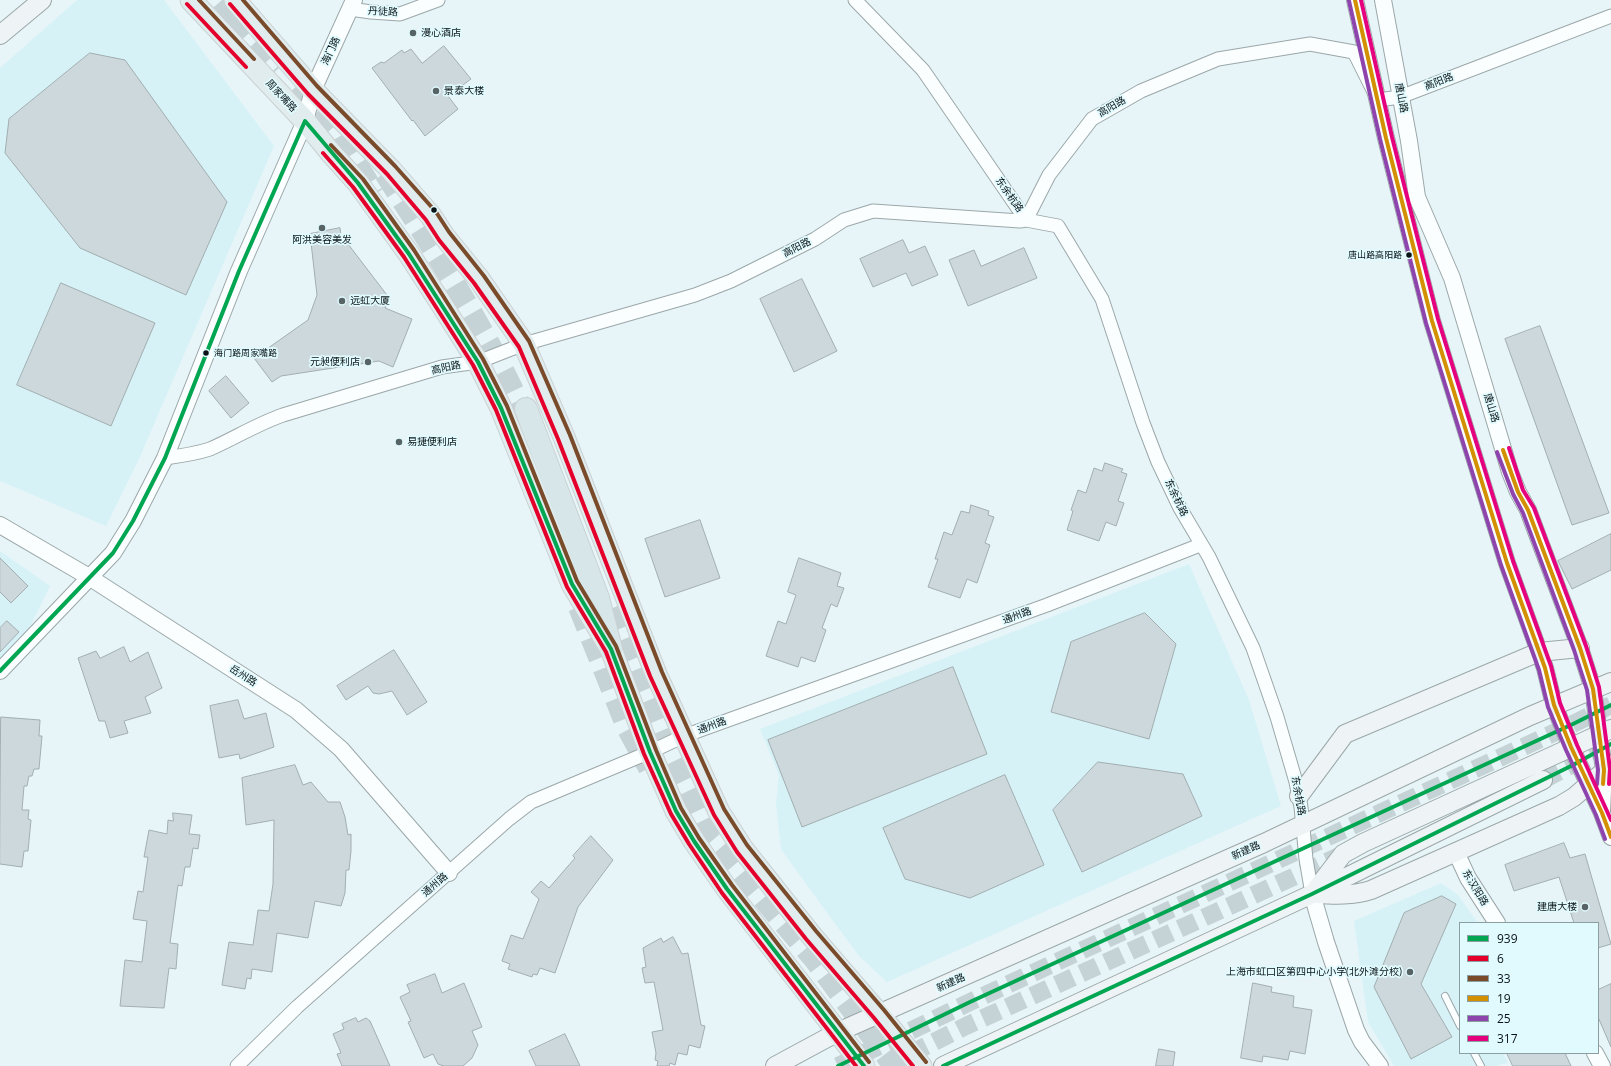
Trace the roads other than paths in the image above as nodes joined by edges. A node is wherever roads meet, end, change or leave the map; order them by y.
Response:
1 (42, 0) edge
2 (191, 0) edge
3 (235, 0) edge
4 (438, 0) edge
5 (855, 0) edge
6 (1355, 0) edge
7 (1382, 0) edge
8 (352, 4) edge
9 (1611, 16) edge
10 (0, 35) edge
11 (313, 90) junction
12 (1400, 97) junction
13 (1378, 100) junction
14 (305, 121) junction
15 (1026, 220) junction
16 (524, 344) junction
17 (478, 362) junction
18 (526, 409) tunnel mouth
19 (165, 458) junction
20 (0, 525) edge
21 (1200, 545) junction
22 (90, 577) junction
23 (1580, 648) junction
24 (611, 649) junction
25 (1539, 652) junction
26 (0, 670) edge
27 (1611, 682) edge
28 (1593, 690) junction
29 (1554, 705) junction
30 (1605, 732) edge
31 (684, 736) junction
32 (1570, 747) junction
33 (650, 752) junction
34 (1608, 767) edge
35 (1543, 780) tunnel mouth
36 (1588, 785) junction
37 (1299, 796) junction
38 (1602, 813) junction
39 (1302, 824) junction
40 (1611, 837) edge
41 (1456, 852) junction
42 (449, 873) junction
43 (1312, 894) junction
44 (1496, 922) edge
45 (1445, 996) dead end
46 (879, 1014) junction
47 (1459, 1024) edge
48 (838, 1032) junction
49 (1475, 1054) edge
50 (1596, 1054) edge
51 (236, 1066) edge
52 (775, 1066) edge
53 (864, 1066) edge
54 (921, 1066) edge
55 (943, 1066) edge
56 (1380, 1066) edge
57 (1481, 1066) edge
58 (1602, 1066) edge

1 - 10 main road
2 - 14 main road, 周家嘴路
3 - 11 main road
4 - 8 street, 丹徒路
5 - 15 street, 东余杭路
6 - 13 street, 唐山路
7 - 12 street, 唐山路
8 - 11 street, 海门路
9 - 12 street, 高阳路
11 - 14 street, 海门路
11 - 16 main road
12 - 13 street, 高阳路
12 - 23 street, 唐山路
13 - 15 street, 高阳路
13 - 25 street, 唐山路
14 - 17 main road, 周家嘴路
14 - 19 street, 海门路
15 - 16 street, 高阳路
15 - 21 street, 东余杭路
16 - 17 street, 高阳路
16 - 31 main road
17 - 19 street, 高阳路
17 - 24 main road, 周家嘴路
18 - 24 highway
19 - 22 street
20 - 22 street, 岳州路
21 - 31 street, 通州路
21 - 37 street, 东余杭路
22 - 26 street
22 - 42 street, 岳州路
23 - 25 main road
23 - 28 street, 唐山路
24 - 33 main road, 周家嘴路
25 - 29 street, 唐山路
25 - 37 main road
27 - 28 main road, 新建路
28 - 29 main road, 新建路
28 - 30 street, 唐山路
29 - 32 street, 唐山路
29 - 39 main road, 新建路
30 - 32 main road
30 - 34 street, 唐山路
31 - 33 street, 通州路
31 - 46 main road
32 - 36 street, 唐山路
32 - 43 main road
33 - 42 street, 通州路
33 - 48 main road, 周家嘴路
34 - 36 main road
34 - 38 street, 唐山路
35 - 43 main road
36 - 38 street, 唐山路
36 - 41 main road
37 - 39 street, 东余杭路
38 - 40 street, 唐山路
39 - 43 street, 东余杭路
39 - 46 main road, 新建路
41 - 43 main road
41 - 44 street, 东汉阳路
42 - 51 street, 通州路
43 - 55 main road
43 - 56 street, 东余杭路
45 - 47 lane
46 - 48 main road, 新建路
46 - 54 main road
48 - 52 main road, 新建路
48 - 53 main road, 周家嘴路
49 - 57 lane
50 - 58 street

